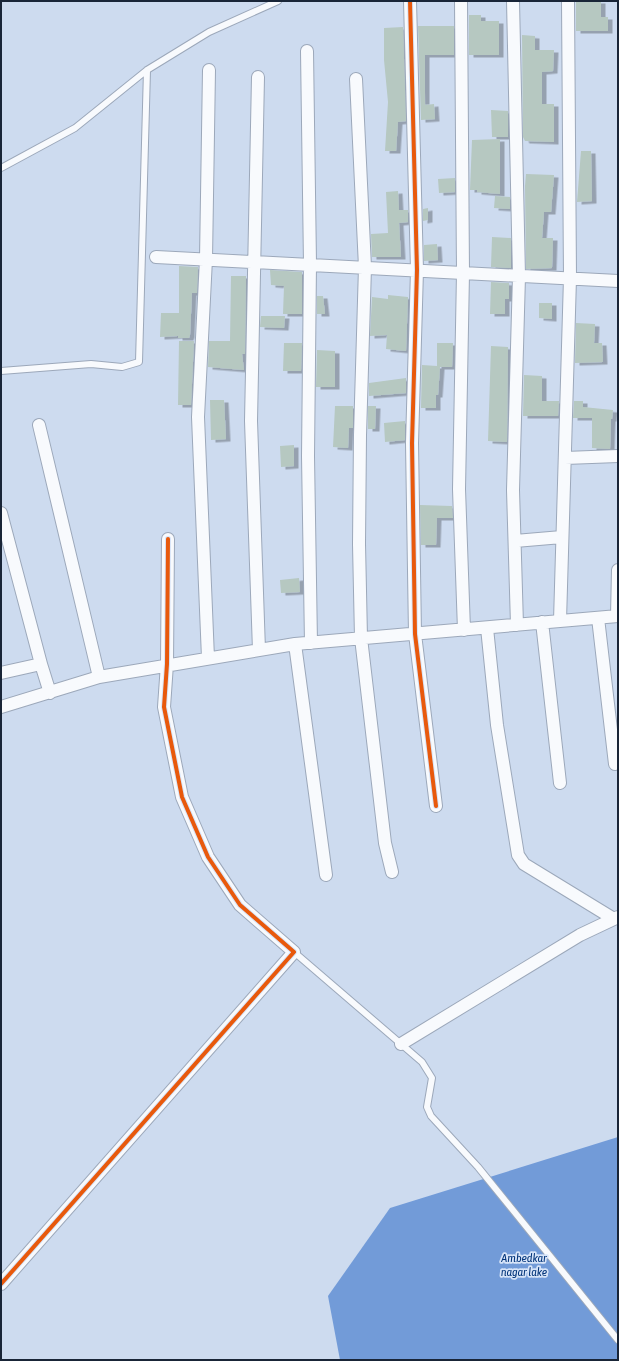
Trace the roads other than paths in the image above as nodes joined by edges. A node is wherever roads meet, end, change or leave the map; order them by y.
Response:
1 (278, 1) edge
2 (410, 1) edge
3 (461, 1) edge
4 (514, 1) edge
5 (568, 1) edge
6 (308, 50) dead end
7 (147, 70) junction
8 (209, 70) dead end
9 (258, 77) dead end
10 (356, 79) dead end
11 (1, 168) edge
12 (156, 257) dead end
13 (206, 259) junction
14 (256, 261) junction
15 (310, 264) junction
16 (364, 267) junction
17 (417, 270) junction
18 (463, 273) junction
19 (518, 276) junction
20 (570, 278) junction
21 (618, 281) edge
22 (1, 371) edge
23 (39, 425) dead end
24 (618, 456) edge
25 (565, 458) junction
26 (1, 512) edge
27 (562, 537) junction
28 (168, 539) dead end
29 (515, 541) junction
30 (618, 570) edge
31 (618, 616) edge
32 (598, 618) junction
33 (560, 621) junction
34 (542, 622) junction
35 (517, 625) junction
36 (487, 628) junction
37 (464, 630) junction
38 (415, 634) junction
39 (361, 638) junction
40 (310, 643) junction
41 (295, 644) junction
42 (259, 650) junction
43 (208, 658) junction
44 (41, 664) junction
45 (167, 664) junction
46 (1, 673) edge
47 (99, 677) junction
48 (50, 692) junction
49 (1, 706) edge
50 (615, 764) dead end
51 (560, 783) dead end
52 (436, 806) dead end
53 (392, 872) dead end
54 (326, 874) dead end
55 (616, 918) edge
56 (294, 952) junction
57 (401, 1044) junction
58 (1, 1284) edge
59 (618, 1340) edge

1 - 7 lane
2 - 17 street
3 - 18 street
4 - 19 street
5 - 20 street
6 - 15 street
7 - 11 lane
7 - 22 lane
8 - 13 street
9 - 14 street
10 - 16 street
12 - 13 street
13 - 14 street
13 - 43 street
14 - 15 street
14 - 42 street
15 - 16 street
15 - 40 street
16 - 17 street
16 - 39 street
17 - 18 street
17 - 38 street
18 - 19 street
18 - 37 street
19 - 20 street
19 - 29 street
20 - 21 street
20 - 25 street
23 - 47 street
24 - 25 street
25 - 27 street
26 - 44 street
27 - 29 street
27 - 33 street
28 - 45 street
29 - 35 street
30 - 31 street
31 - 32 street
32 - 33 street
32 - 50 street
33 - 34 street
34 - 35 street
34 - 51 street
35 - 36 street
36 - 37 street
36 - 55 street
37 - 38 street
38 - 39 street
38 - 52 street
39 - 40 street
39 - 53 street
40 - 41 street
41 - 42 street
41 - 54 street
42 - 43 street
43 - 45 street
44 - 46 street
44 - 48 street
45 - 47 street
45 - 56 street
47 - 48 street
48 - 49 street
55 - 57 street
56 - 57 lane
56 - 58 street
57 - 59 lane

